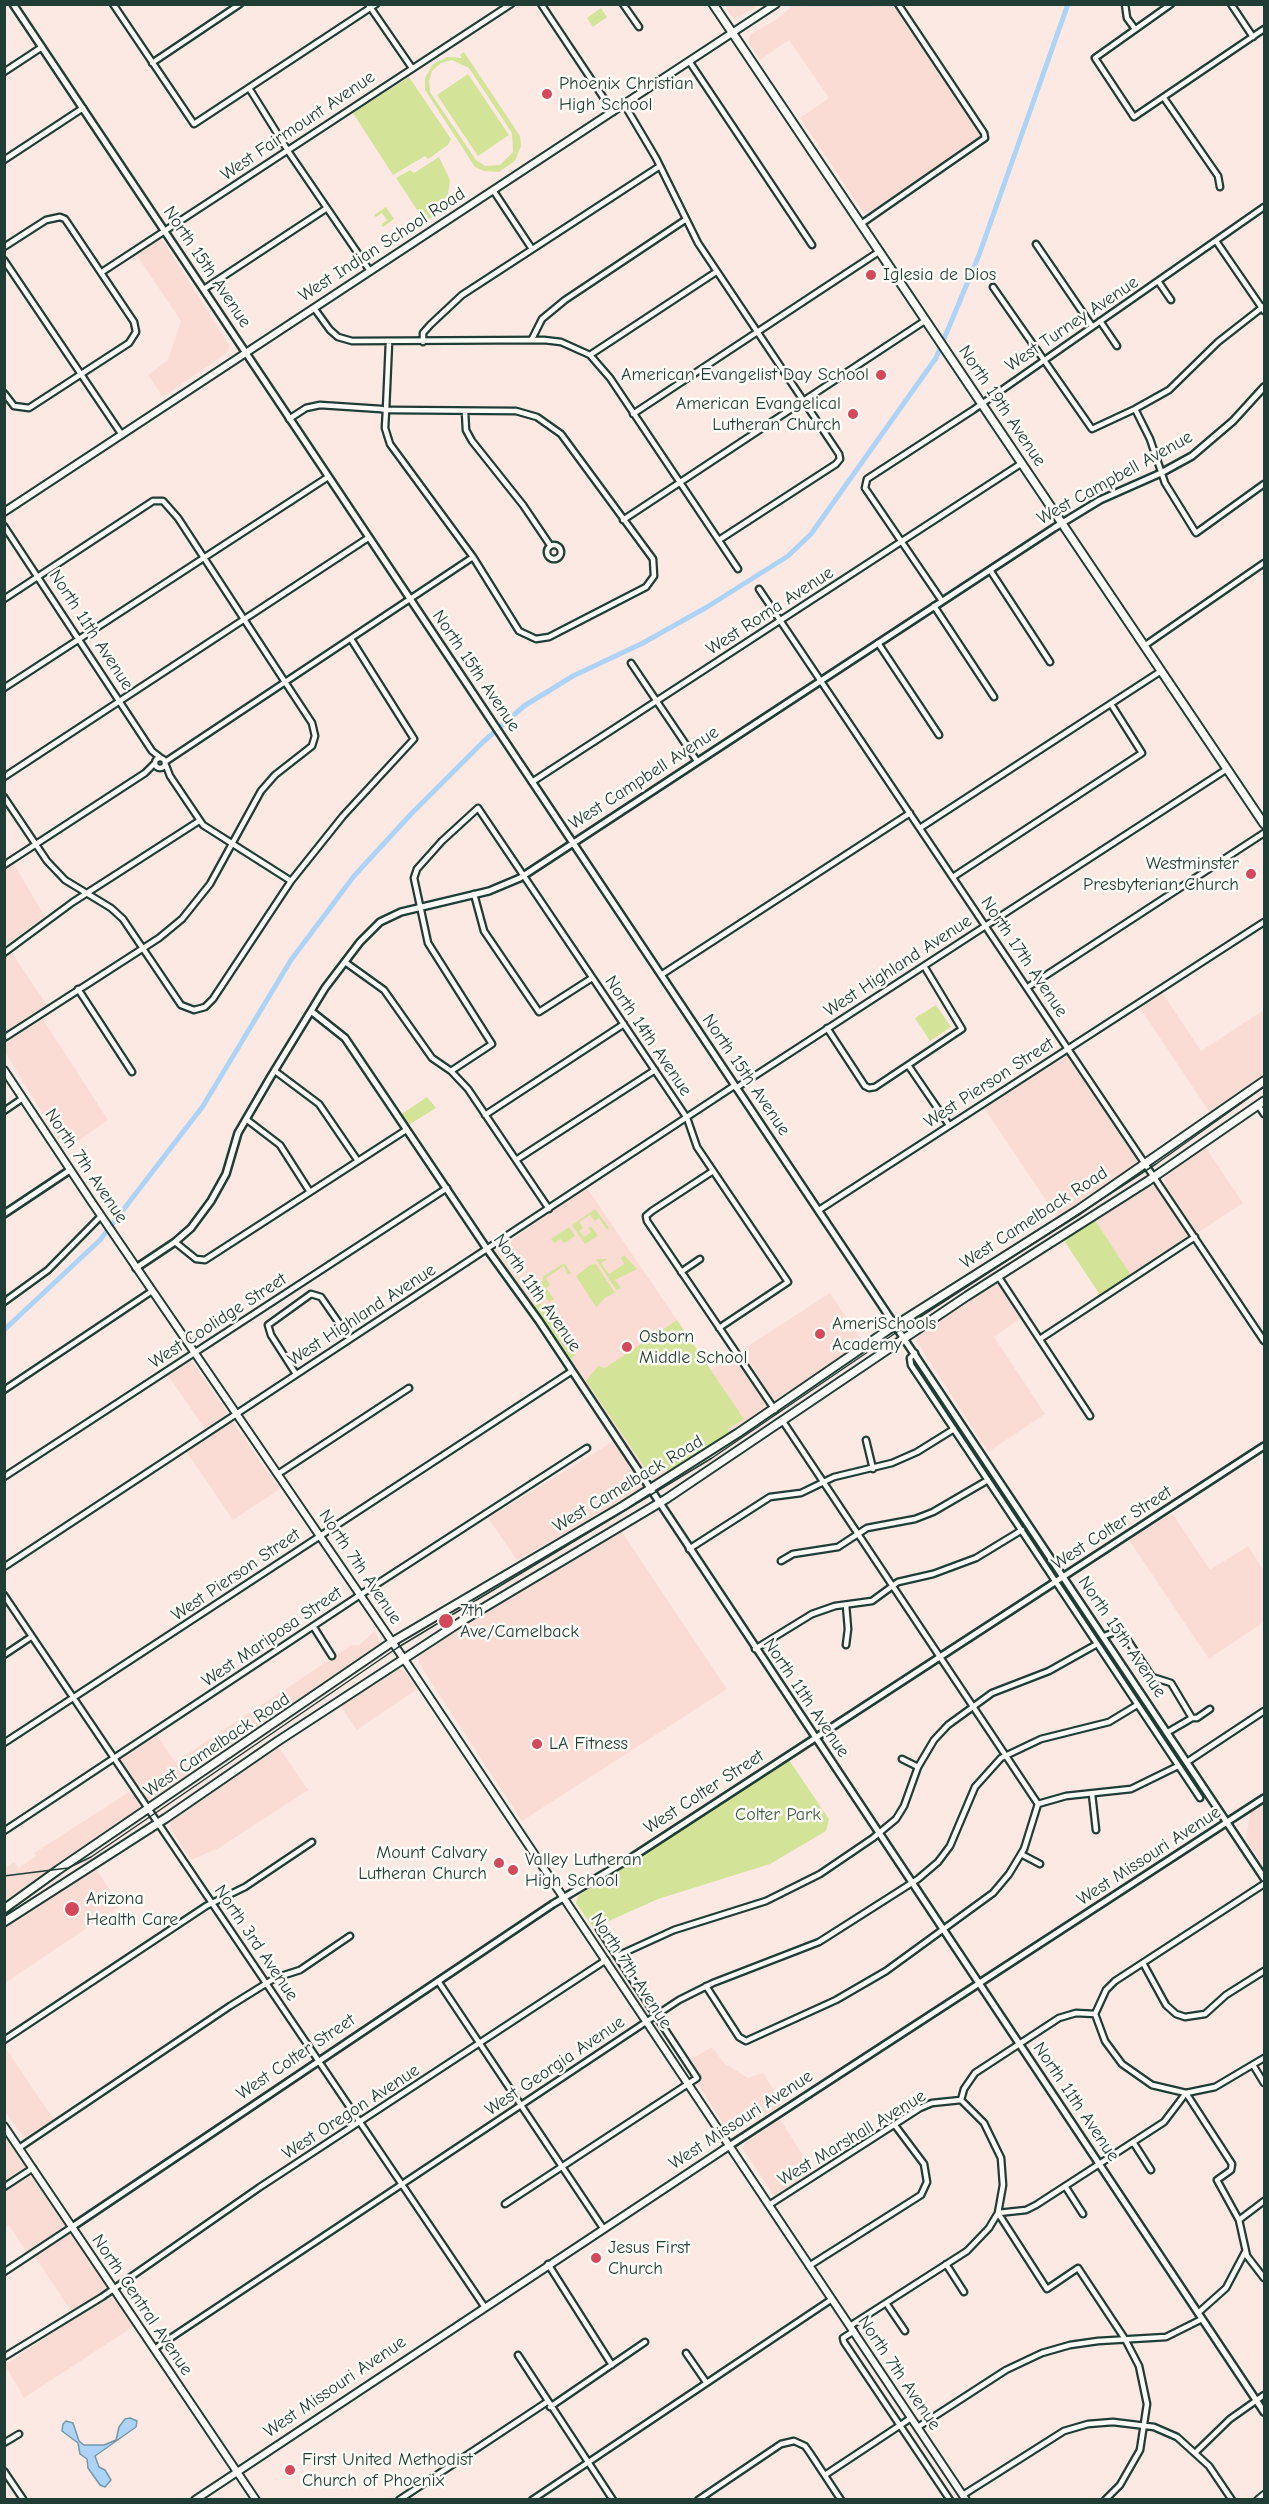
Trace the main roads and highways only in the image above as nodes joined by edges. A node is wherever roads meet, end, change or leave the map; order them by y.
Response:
1 (714, 4) edge
2 (776, 4) edge
3 (733, 33) junction
4 (4, 512) edge
5 (1264, 824) edge
6 (4, 1070) edge
7 (1264, 1081) edge
8 (1261, 1103) edge
9 (392, 1642) junction
10 (404, 1659) junction
11 (22, 1896) junction
12 (4, 1909) edge
13 (14, 1917) junction
14 (4, 1922) edge
15 (4, 2126) edge
16 (729, 2146) junction
17 (237, 2471) junction
18 (1264, 2495) edge
19 (964, 2497) edge
20 (195, 2499) edge
21 (256, 2499) edge
22 (1258, 2499) edge

1 - 3 main road, North 19th Avenue
2 - 3 main road, West Indian School Road
3 - 4 main road, West Indian School Road
3 - 5 main road, North 19th Avenue
6 - 9 main road, North 7th Avenue
7 - 9 main road, West Camelback Road
8 - 10 main road, West Camelback Road
9 - 10 main road, North 7th Avenue
9 - 11 main road, West Camelback Road
10 - 13 main road, West Camelback Road
10 - 16 main road, North 7th Avenue
11 - 12 main road, West Camelback Road
11 - 13 main road
13 - 14 main road, West Camelback Road
15 - 17 main road, North Central Avenue
16 - 17 main road, West Missouri Avenue
16 - 19 main road, North 7th Avenue
17 - 20 main road, West Missouri Avenue
17 - 21 main road, North Central Avenue
18 - 22 main road

